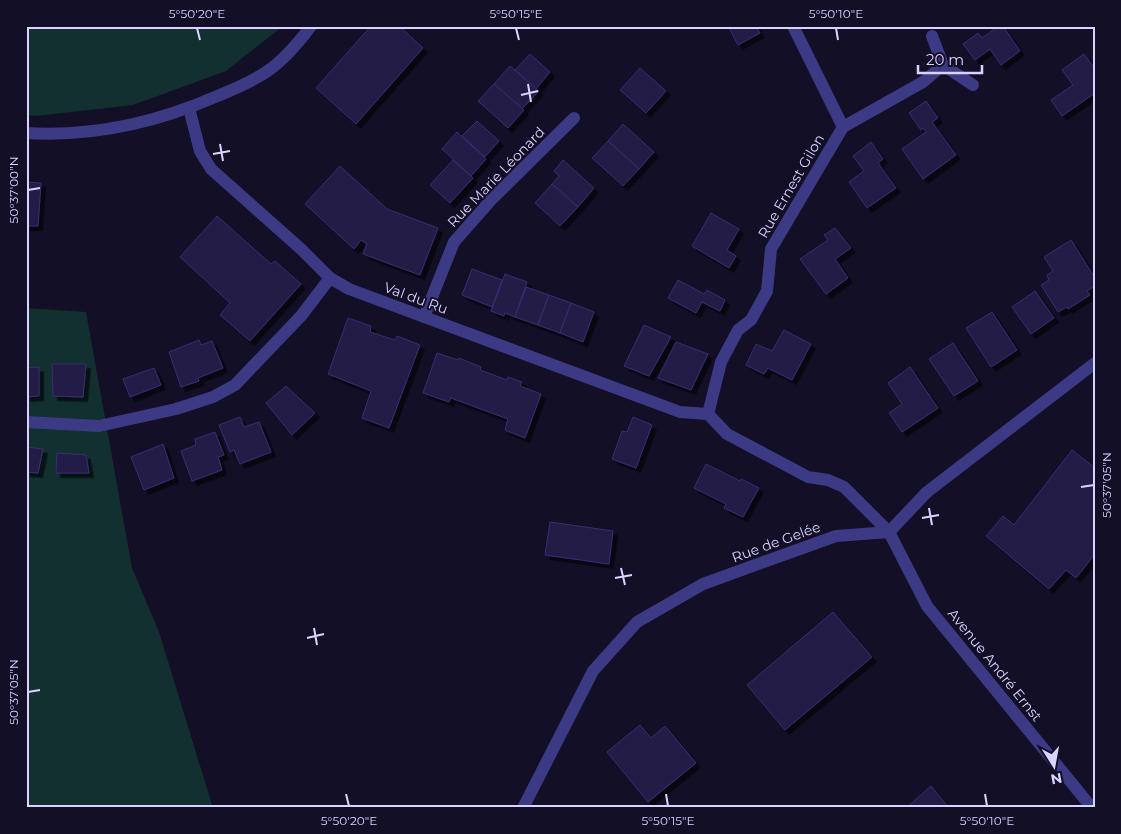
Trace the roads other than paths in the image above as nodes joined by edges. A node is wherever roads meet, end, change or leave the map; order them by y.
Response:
1 (311, 26) edge
2 (793, 26) edge
3 (932, 36) dead end
4 (943, 65) junction
5 (974, 85) dead end
6 (189, 108) junction
7 (574, 118) dead end
8 (843, 127) junction
9 (26, 133) edge
10 (330, 278) junction
11 (424, 317) junction
12 (1095, 363) edge
13 (708, 414) junction
14 (26, 422) edge
15 (889, 532) junction
16 (526, 806) edge
17 (1092, 808) edge

1 - 6 street
2 - 8 street, Rue Ernest Gilon
3 - 4 street
4 - 5 street
4 - 8 street, Rue Ernest Gilon
6 - 9 street
6 - 10 street, Val du Ru
7 - 11 street, Rue Marie Léonard
8 - 13 street, Rue Ernest Gilon
10 - 11 street, Val du Ru
10 - 14 street
11 - 13 street, Val du Ru
12 - 15 street
13 - 15 street
15 - 16 street, Rue de Gelée
15 - 17 street, Avenue André Ernst

